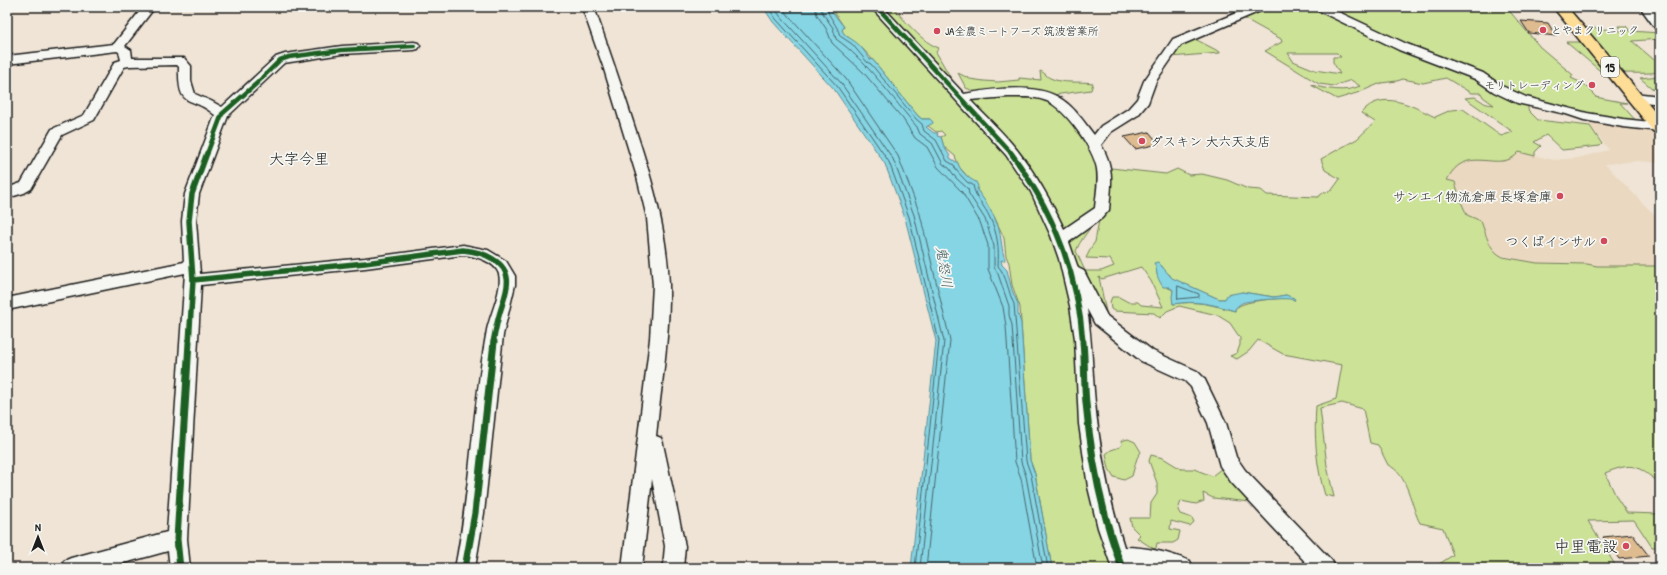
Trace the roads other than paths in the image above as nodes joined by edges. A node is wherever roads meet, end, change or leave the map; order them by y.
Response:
1 (149, 7) edge
2 (588, 7) edge
3 (877, 7) edge
4 (1261, 7) edge
5 (1319, 7) edge
6 (1560, 7) edge
7 (1646, 7) edge
8 (1660, 26) edge
9 (414, 46) dead end
10 (118, 47) junction
11 (7, 60) edge
12 (127, 62) junction
13 (1634, 97) junction
14 (962, 98) junction
15 (1660, 100) edge
16 (222, 114) junction
17 (1660, 127) edge
18 (1094, 144) junction
19 (7, 193) edge
20 (1061, 240) junction
21 (1071, 271) junction
22 (193, 273) junction
23 (7, 304) edge
24 (647, 440) junction
25 (177, 539) junction
26 (675, 561) edge
27 (1120, 562) edge
28 (71, 568) edge
29 (180, 568) edge
30 (464, 568) edge
31 (632, 568) edge
32 (1183, 568) edge
33 (1325, 568) edge

1 - 10 street
2 - 24 street
3 - 14 street
4 - 18 street
5 - 17 street
6 - 13 main road, 15
7 - 8 street
9 - 16 street
10 - 11 street
10 - 12 street
12 - 16 street
12 - 19 street
13 - 15 street
13 - 17 main road, 15
14 - 18 street
14 - 20 street
16 - 22 street
18 - 20 street
20 - 21 street
21 - 27 street
21 - 33 street
22 - 23 street
22 - 25 street
22 - 30 street
24 - 26 street
24 - 31 street
25 - 28 street
25 - 29 street
27 - 32 street

